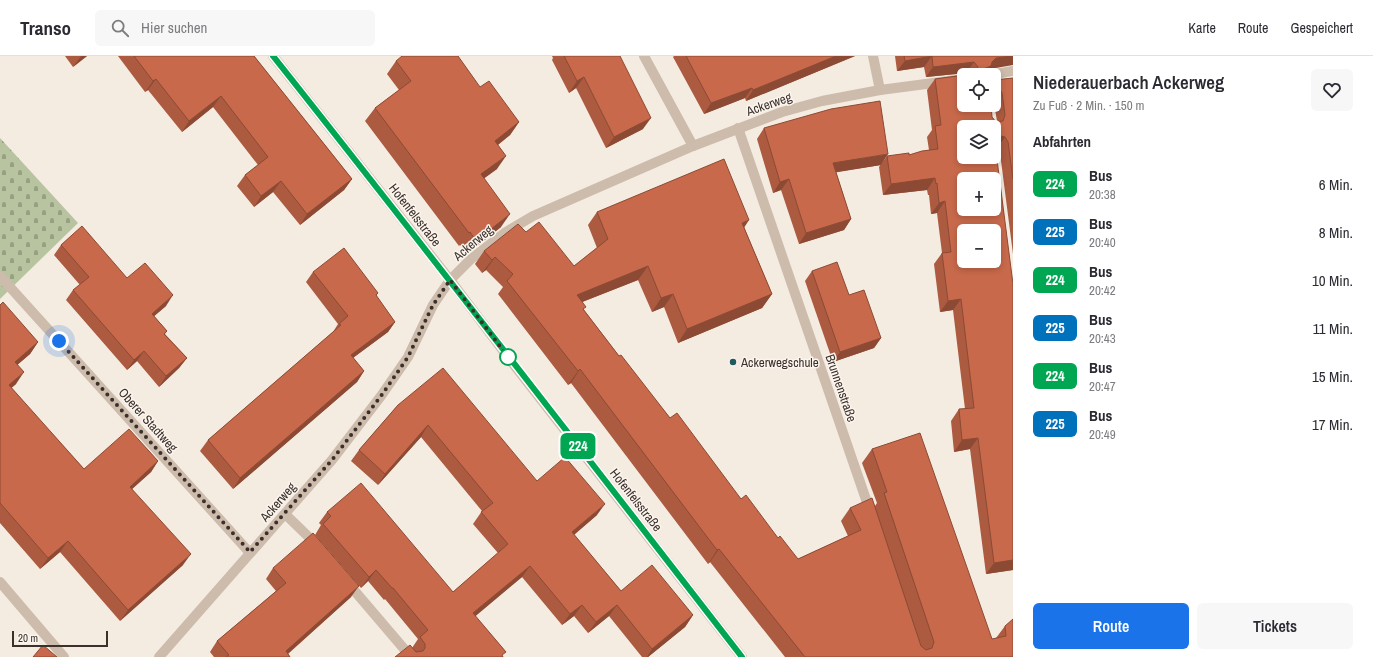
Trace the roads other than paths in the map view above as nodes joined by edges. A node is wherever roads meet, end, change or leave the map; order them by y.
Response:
1 (273, 56) edge
2 (644, 56) edge
3 (873, 56) edge
4 (1013, 71) edge
5 (1001, 73) edge
6 (957, 80) edge
7 (880, 90) junction
8 (738, 128) junction
9 (693, 146) junction
10 (0, 276) edge
11 (450, 280) junction
12 (285, 514) junction
13 (873, 522) edge
14 (250, 552) junction
15 (322, 552) edge
16 (342, 575) edge
17 (0, 582) edge
18 (64, 657) edge
19 (159, 657) edge
20 (411, 657) edge
21 (742, 657) edge

1 - 11 street, Hofenfelsstraße
2 - 9 street
3 - 7 street
4 - 5 street
6 - 7 street, Ackerweg
7 - 8 street, Ackerweg
8 - 9 street, Ackerweg
8 - 13 street, Brunnenstraße
9 - 11 street, Ackerweg
10 - 14 street, Oberer Stadtweg
11 - 12 street, Ackerweg
11 - 21 street, Hofenfelsstraße
12 - 14 street, Ackerweg
12 - 15 street
14 - 19 street, Ackerweg
16 - 20 street
17 - 18 street

